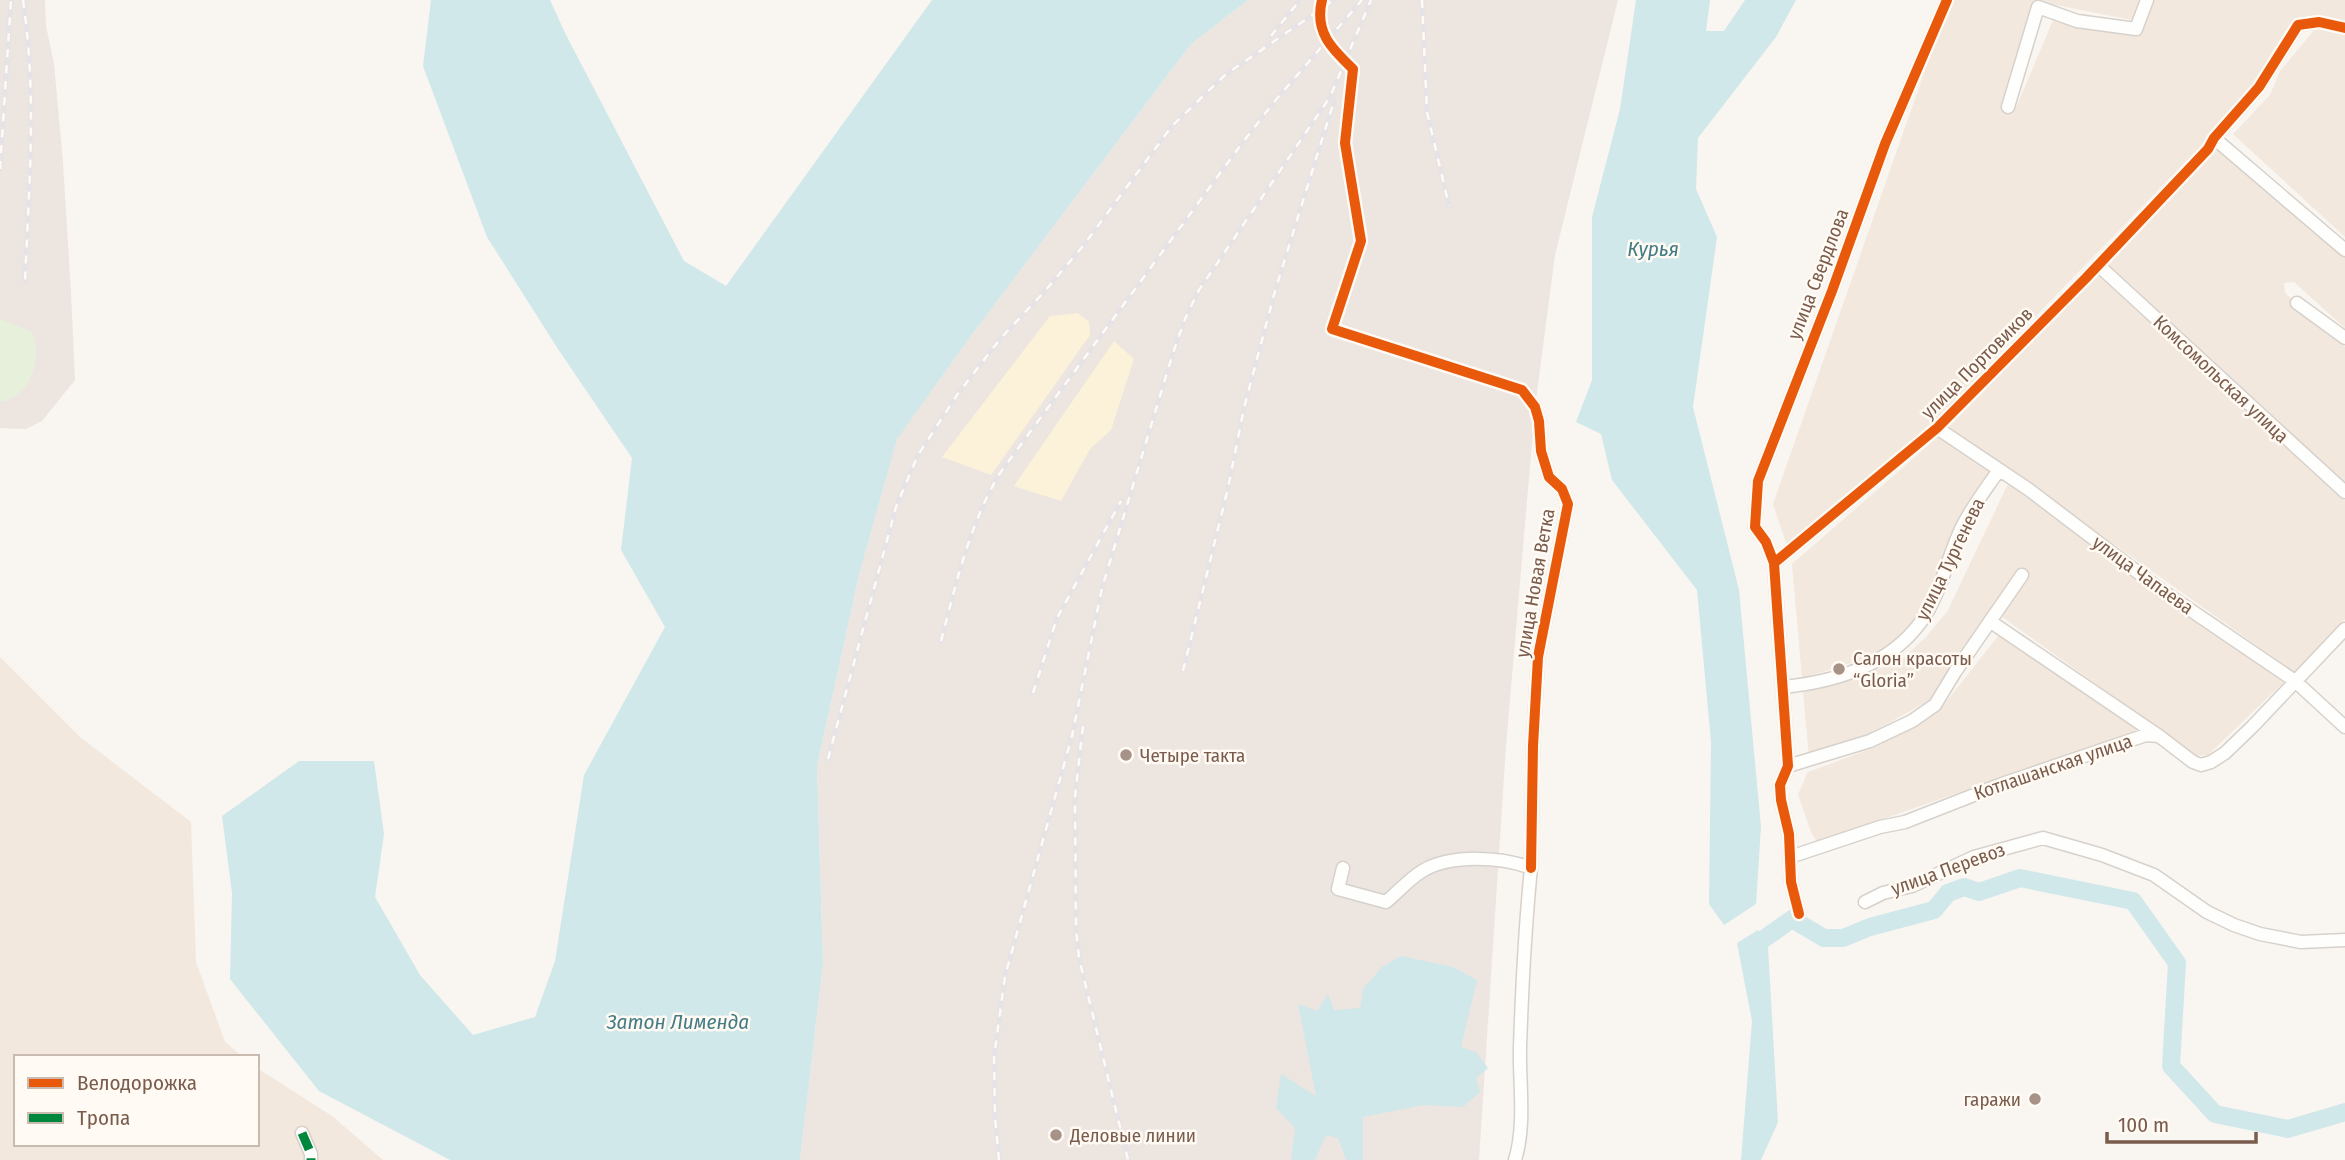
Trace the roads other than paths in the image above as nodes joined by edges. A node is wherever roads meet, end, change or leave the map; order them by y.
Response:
1 (1322, 0) edge
2 (1947, 0) edge
3 (2147, 0) edge
4 (2345, 28) edge
5 (2008, 107) dead end
6 (2214, 138) junction
7 (2345, 250) edge
8 (2098, 265) junction
9 (2297, 303) dead end
10 (2345, 338) edge
11 (1937, 428) junction
12 (1999, 470) junction
13 (2345, 492) edge
14 (1774, 563) junction
15 (2022, 575) dead end
16 (1992, 622) junction
17 (2345, 629) edge
18 (2295, 681) junction
19 (1783, 687) junction
20 (2345, 727) edge
21 (2158, 736) junction
22 (1788, 766) junction
23 (1790, 857) junction
24 (1343, 868) dead end
25 (1531, 868) junction
26 (1865, 902) dead end
27 (1799, 914) dead end
28 (2345, 940) edge
29 (302, 1132) dead end
30 (311, 1160) edge
31 (1515, 1160) edge

1 - 25 street, улица Новая Ветка
2 - 14 street, улица Свердлова
3 - 5 street
4 - 6 street, улица Портовиков
6 - 7 street
6 - 8 street, улица Портовиков
8 - 11 street, улица Портовиков
8 - 13 street, Комсомольская улица
9 - 10 street
11 - 12 street, улица Чапаева
11 - 14 street, улица Портовиков
12 - 18 street, улица Чапаева
12 - 19 street, улица Тургенева
14 - 19 street
15 - 16 street
16 - 21 street
16 - 22 street
17 - 18 street, Котлашанская улица
18 - 20 street, улица Чапаева
18 - 21 street, Котлашанская улица
19 - 22 street
21 - 23 street, Котлашанская улица
22 - 23 street
23 - 27 street
24 - 25 street
25 - 31 street, улица Новая Ветка
26 - 28 street, улица Перевоз
29 - 30 street

